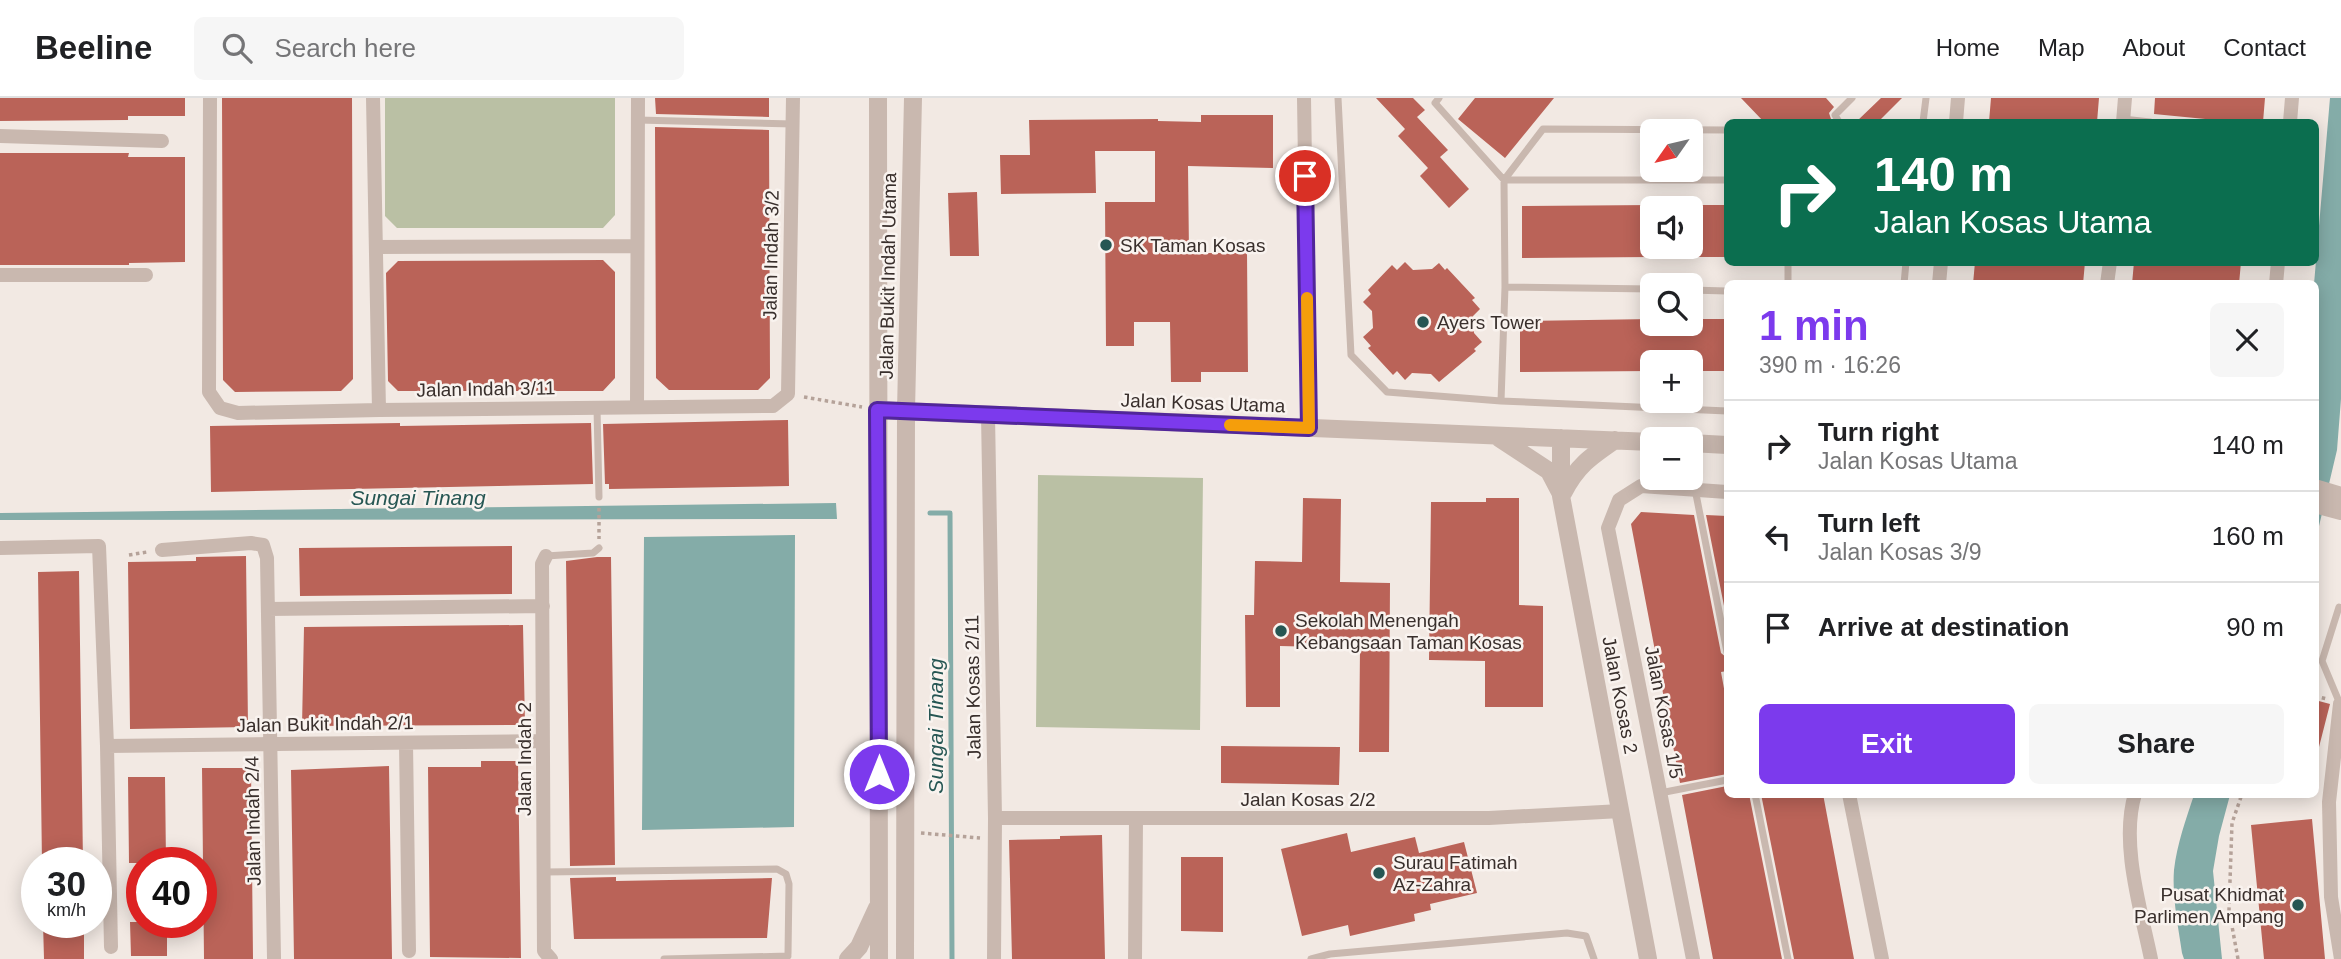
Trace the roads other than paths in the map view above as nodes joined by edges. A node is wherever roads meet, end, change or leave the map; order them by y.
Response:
1 (210, 98) edge
2 (373, 98) edge
3 (638, 98) edge
4 (793, 98) edge
5 (878, 98) edge
6 (913, 98) edge
7 (1304, 98) edge
8 (1338, 98) edge
9 (1439, 98) edge
10 (1837, 98) edge
11 (1852, 98) edge
12 (1926, 98) edge
13 (1958, 98) edge
14 (2125, 98) edge
15 (2292, 98) edge
16 (1845, 106) junction
17 (1924, 114) junction
18 (1837, 119) edge
19 (1919, 119) edge
20 (1923, 119) edge
21 (1956, 119) edge
22 (2123, 119) edge
23 (2290, 119) edge
24 (638, 120) junction
25 (793, 124) junction
26 (1724, 130) edge
27 (0, 136) edge
28 (162, 141) dead end
29 (1504, 180) junction
30 (1724, 180) edge
31 (637, 246) junction
32 (376, 247) junction
33 (0, 275) edge
34 (146, 275) dead end
35 (1505, 286) junction
36 (1640, 289) edge
37 (1703, 290) edge
38 (1724, 291) edge
39 (1502, 401) junction
40 (773, 406) joint
41 (636, 407) junction
42 (597, 408) junction
43 (379, 410) junction
44 (877, 410) junction
45 (906, 411) junction
46 (1724, 411) edge
47 (988, 415) junction
48 (1309, 428) junction
49 (1496, 436) junction
50 (1561, 438) junction
51 (1615, 440) junction
52 (1640, 441) edge
53 (1703, 444) edge
54 (1724, 445) edge
55 (1640, 487) edge
56 (1695, 490) edge
57 (1703, 490) edge
58 (2319, 490) edge
59 (1724, 492) edge
60 (1561, 496) junction
61 (599, 500) road end
62 (2339, 503) edge
63 (2319, 504) edge
64 (0, 548) edge
65 (599, 548) dead end
66 (162, 550) dead end
67 (546, 556) joint
68 (543, 606) junction
69 (2339, 607) dead end
70 (268, 609) junction
71 (1724, 637) edge
72 (2340, 704) edge
73 (543, 741) junction
74 (406, 743) junction
75 (271, 744) junction
76 (107, 746) junction
77 (1724, 781) edge
78 (1660, 793) junction
79 (1756, 798) edge
80 (1850, 798) edge
81 (2134, 798) edge
82 (1621, 811) junction
83 (995, 818) junction
84 (1136, 819) junction
85 (545, 872) junction
86 (2336, 896) edge
87 (880, 902) junction
88 (111, 947) dead end
89 (410, 951) dead end
90 (788, 957) edge
91 (274, 958) edge
92 (551, 959) edge
93 (664, 959) edge
94 (848, 959) edge
95 (879, 959) edge
96 (905, 959) edge
97 (994, 959) edge
98 (1135, 959) edge
99 (1311, 959) edge
100 (1594, 959) edge
101 (1648, 959) edge
102 (1693, 959) edge
103 (1788, 959) edge
104 (1882, 959) edge
105 (2151, 959) edge
106 (2341, 959) edge

1 - 43 street, Jalan Indah 3/11
2 - 32 street
3 - 24 street
4 - 25 street, Jalan Indah 3/2
5 - 44 street, Jalan Bukit Indah Utama
6 - 45 street, Jalan Bukit Indah Utama
7 - 48 street
8 - 39 lane
9 - 29 lane
10 - 16 lane
11 - 16 lane
12 - 17 lane
13 - 21 street
14 - 22 street
15 - 23 street
16 - 18 lane
17 - 19 lane
17 - 20 lane
24 - 25 lane
24 - 31 street
25 - 40 street, Jalan Indah 3/2
26 - 29 lane
27 - 28 street
29 - 30 lane
29 - 35 lane
31 - 32 street
31 - 41 street
32 - 43 street
33 - 34 street
35 - 36 lane
35 - 39 lane
37 - 38 lane
39 - 46 lane
40 - 41 street, Jalan Indah 3/11
41 - 42 street, Jalan Indah 3/11
42 - 43 street, Jalan Indah 3/11
42 - 61 lane
44 - 45 street, Jalan Kosas Utama
44 - 87 street, Jalan Bukit Indah Utama
45 - 47 street, Jalan Kosas Utama
45 - 96 street, Jalan Bukit Indah Utama
47 - 48 street, Jalan Kosas Utama
47 - 83 street, Jalan Kosas 2/11
48 - 49 street, Jalan Kosas Utama
49 - 50 street, Jalan Kosas Utama
49 - 60 street
50 - 51 street, Jalan Kosas Utama
50 - 60 street, Jalan Kosas 2
51 - 52 street, Jalan Kosas Utama
51 - 60 street
53 - 54 street
55 - 78 street, Jalan Kosas 1/5
56 - 71 lane
57 - 59 street
58 - 62 street
60 - 82 street, Jalan Kosas 2
62 - 63 street
64 - 76 street
65 - 67 lane
66 - 70 street, Jalan Indah 2/4
67 - 68 street, Jalan Indah 2
68 - 70 street
68 - 73 street, Jalan Indah 2
69 - 72 lane
70 - 75 street, Jalan Indah 2/4
72 - 86 street
73 - 74 street, Jalan Bukit Indah 2/1
73 - 85 street, Jalan Indah 2
74 - 75 street, Jalan Bukit Indah 2/1
74 - 89 street
75 - 76 street, Jalan Bukit Indah 2/1
75 - 91 street, Jalan Indah 2/4
76 - 88 street
77 - 78 lane
78 - 102 street, Jalan Kosas 1/5
79 - 103 lane
80 - 104 street
81 - 105 street
82 - 84 street, Jalan Kosas 2/2
82 - 101 street, Jalan Kosas 2
83 - 84 street, Jalan Kosas 2/2
83 - 97 street, Jalan Kosas 2/11
84 - 98 street
85 - 90 lane
85 - 92 street, Jalan Indah 2
86 - 106 street
87 - 94 street
87 - 95 street, Jalan Bukit Indah Utama
90 - 93 lane
99 - 100 lane

